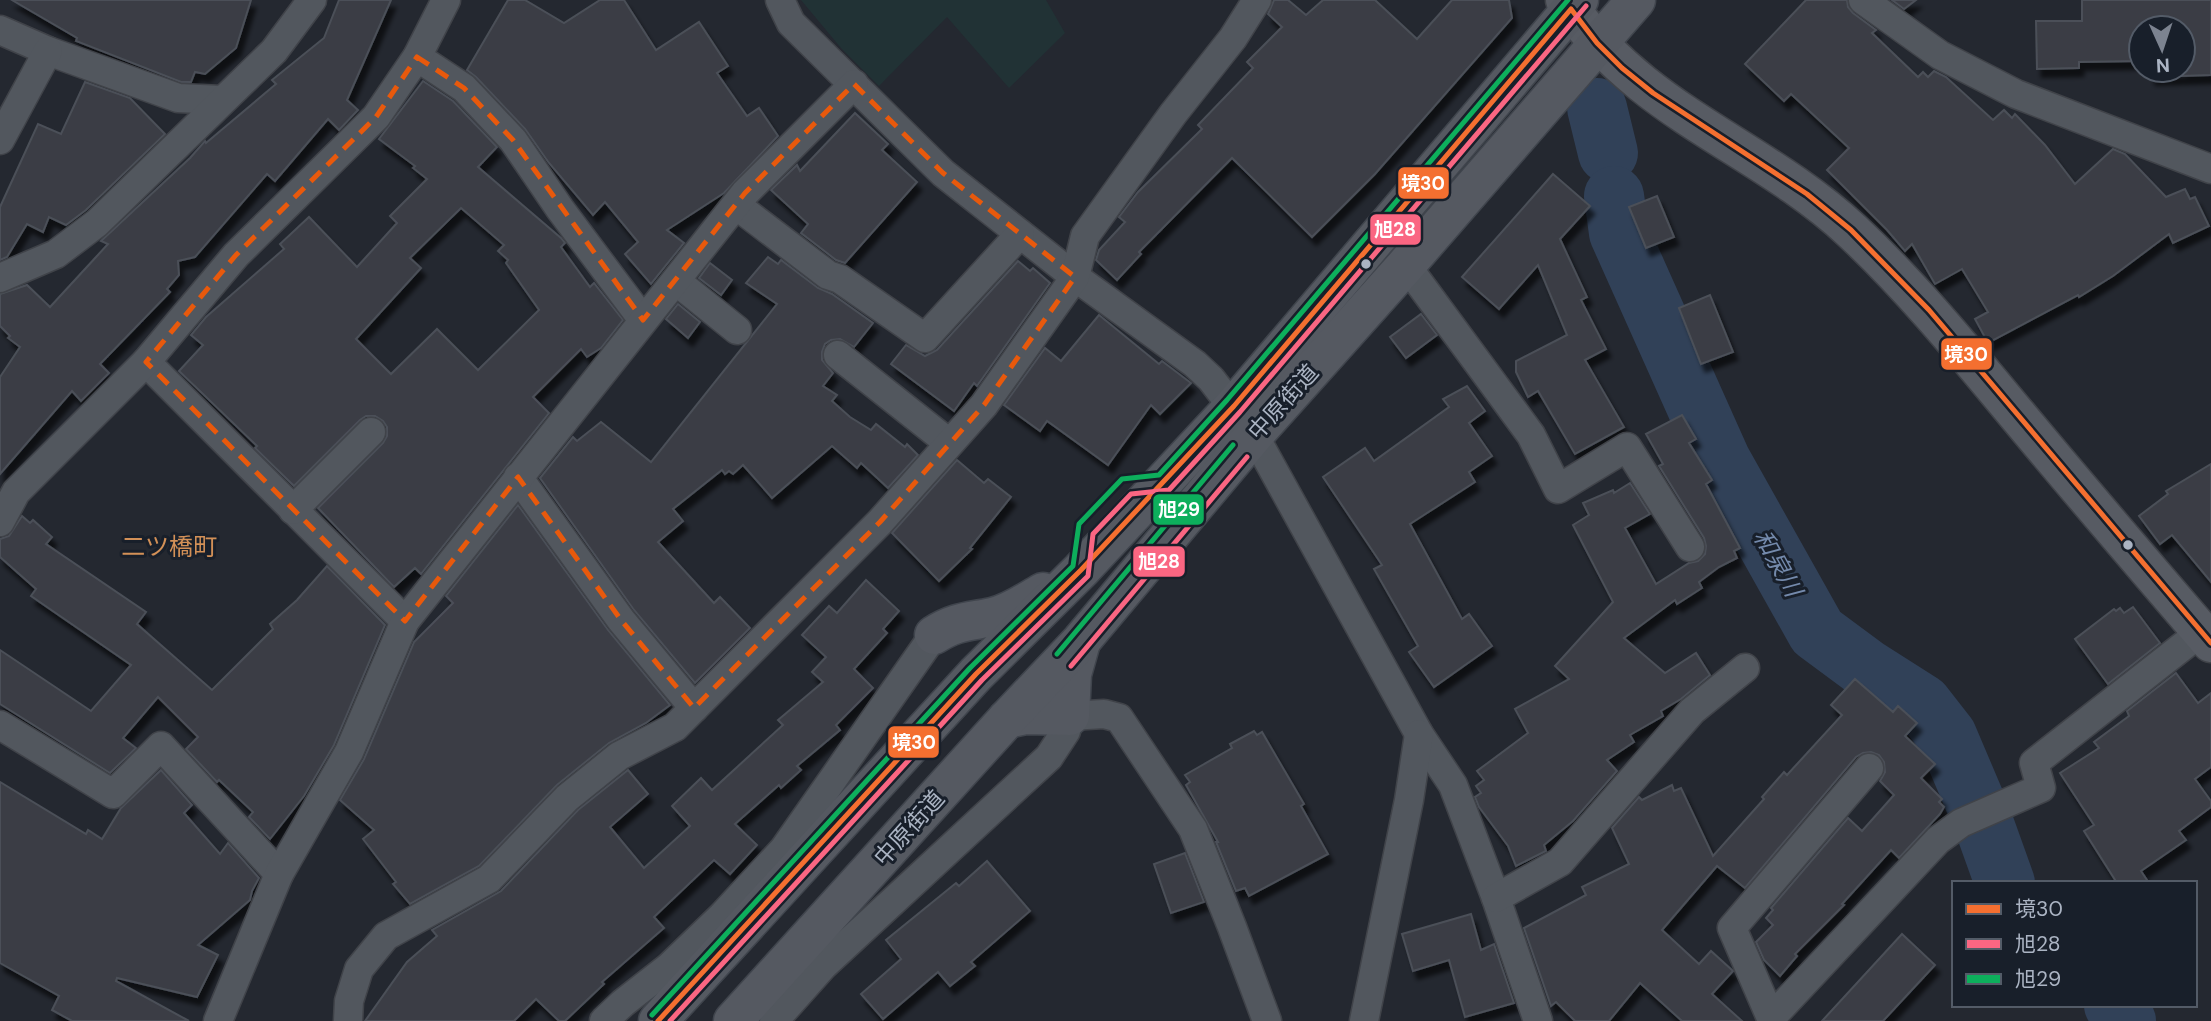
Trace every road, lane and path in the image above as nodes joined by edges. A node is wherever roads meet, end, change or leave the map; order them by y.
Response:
1 (312, 0) edge
2 (446, 0) edge
3 (780, 0) edge
4 (1257, 0) edge
5 (1636, 0) edge
6 (1863, 0) edge
7 (1572, 3) edge
8 (0, 30) edge
9 (1597, 43) junction
10 (48, 51) junction
11 (417, 57) junction
12 (854, 84) junction
13 (222, 100) junction
14 (0, 140) edge
15 (2211, 169) edge
16 (736, 205) junction
17 (1020, 233) junction
18 (1406, 265) junction
19 (1075, 277) junction
20 (0, 278) edge
21 (676, 281) junction
22 (643, 320) junction
23 (737, 330) dead end
24 (838, 355) dead end
25 (146, 362) junction
26 (1244, 421) junction
27 (371, 432) dead end
28 (949, 443) junction
29 (518, 477) junction
30 (293, 510) junction
31 (0, 522) edge
32 (1690, 547) dead end
33 (1081, 570) junction
34 (405, 621) junction
35 (934, 635) junction
36 (2206, 637) edge
37 (1081, 641) junction
38 (1745, 668) dead end
39 (976, 674) junction
40 (694, 708) junction
41 (1070, 716) junction
42 (1007, 719) junction
43 (0, 724) edge
44 (1419, 734) junction
45 (1869, 768) dead end
46 (279, 874) junction
47 (1496, 898) junction
48 (1772, 1019) edge
49 (218, 1021) edge
50 (348, 1021) edge
51 (604, 1021) edge
52 (658, 1021) edge
53 (733, 1021) edge
54 (774, 1021) edge
55 (1267, 1021) edge
56 (1364, 1021) edge
57 (1538, 1021) edge

1 - 13 street
2 - 11 street
3 - 12 street
4 - 19 street
5 - 9 main road, 中原街道
6 - 15 street
7 - 9 main road
7 - 26 main road, 中原街道
8 - 10 street
9 - 18 main road, 中原街道
9 - 36 main road
10 - 13 street
10 - 14 street
11 - 22 street
11 - 25 street
12 - 16 street
12 - 17 street
13 - 20 street
16 - 17 street
16 - 21 street
17 - 19 street
18 - 26 main road, 中原街道
18 - 32 street
19 - 26 street
19 - 28 street
21 - 22 street
21 - 23 street
22 - 29 street
24 - 28 street
25 - 30 street
25 - 31 street
26 - 33 main road, 中原街道
26 - 37 main road, 中原街道
26 - 44 street
27 - 30 street
28 - 40 street
29 - 34 street
29 - 40 street
30 - 34 street
33 - 35 main road
33 - 39 main road, 中原街道
34 - 46 street
35 - 39 main road
35 - 51 street
36 - 48 street
37 - 41 main road
37 - 42 main road, 中原街道
38 - 47 street
39 - 52 main road, 中原街道
40 - 50 street
41 - 42 main road
41 - 54 street
41 - 55 street
42 - 53 main road, 中原街道
43 - 46 street
44 - 47 street
44 - 56 street
45 - 48 street
46 - 49 street
47 - 57 street

